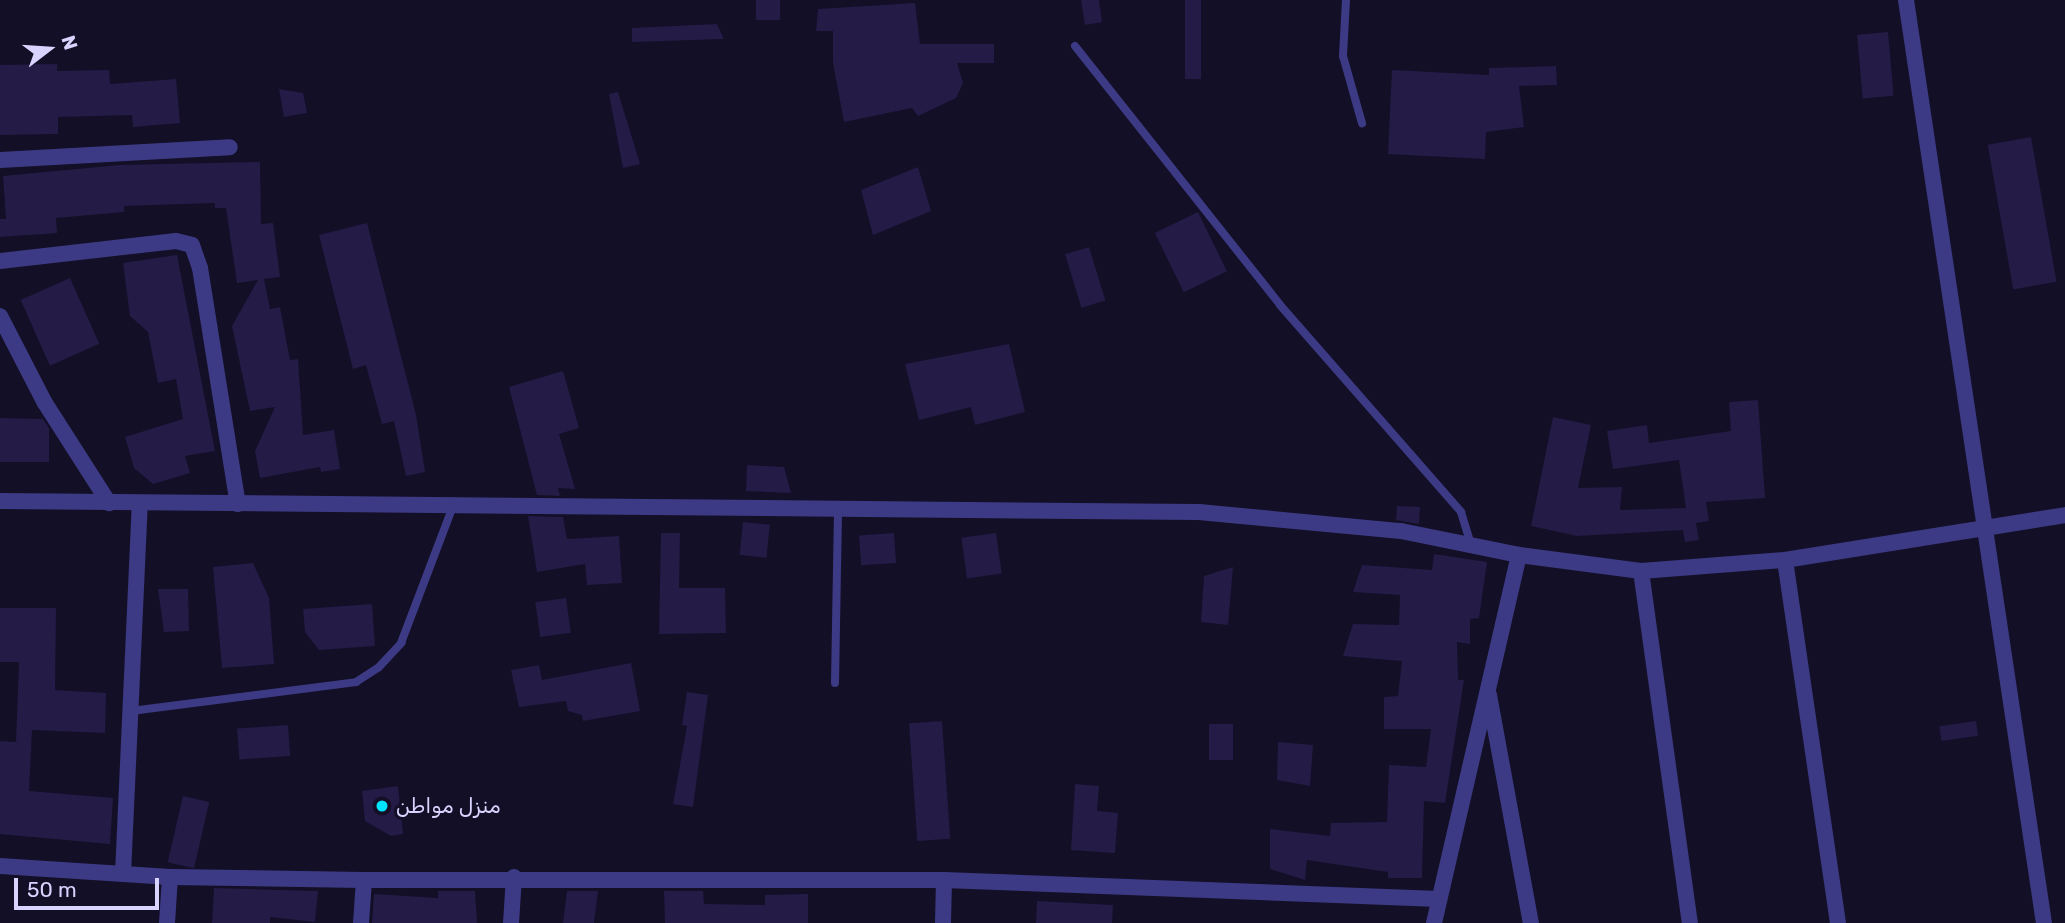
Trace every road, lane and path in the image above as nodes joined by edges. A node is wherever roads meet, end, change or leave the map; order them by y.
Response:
1 (1346, 0) edge
2 (1906, 0) edge
3 (1075, 46) dead end
4 (1362, 123) dead end
5 (230, 148) dead end
6 (0, 160) edge
7 (0, 261) edge
8 (1, 321) edge
9 (0, 502) edge
10 (109, 503) junction
11 (140, 503) junction
12 (238, 504) junction
13 (453, 506) junction
14 (838, 507) junction
15 (2065, 515) edge
16 (1984, 527) junction
17 (1471, 545) junction
18 (1519, 555) junction
19 (1785, 561) junction
20 (1641, 571) junction
21 (835, 683) dead end
22 (1488, 689) junction
23 (131, 711) junction
24 (0, 866) edge
25 (123, 874) junction
26 (170, 877) junction
27 (514, 877) junction
28 (364, 880) junction
29 (944, 880) junction
30 (1439, 899) junction
31 (167, 923) edge
32 (361, 923) edge
33 (511, 923) edge
34 (943, 923) edge
35 (1434, 923) edge
36 (1531, 923) edge
37 (1690, 923) edge
38 (1838, 923) edge
39 (2044, 923) edge

1 - 4 lane
2 - 16 street
3 - 17 lane
5 - 6 street
7 - 12 street
8 - 10 street
9 - 10 street
10 - 11 street
11 - 12 street
11 - 23 street
12 - 13 street
13 - 14 street
13 - 23 lane
14 - 17 street
14 - 21 lane
15 - 16 street
16 - 19 street
16 - 39 street
17 - 18 street
18 - 20 street
18 - 22 street
19 - 20 street
19 - 38 street
20 - 37 street
22 - 30 street
22 - 36 street
23 - 25 street
24 - 25 street
25 - 26 street
26 - 28 street
26 - 31 street
27 - 28 street
27 - 29 street
27 - 33 street
28 - 32 street
29 - 30 street
29 - 34 street
30 - 35 street

